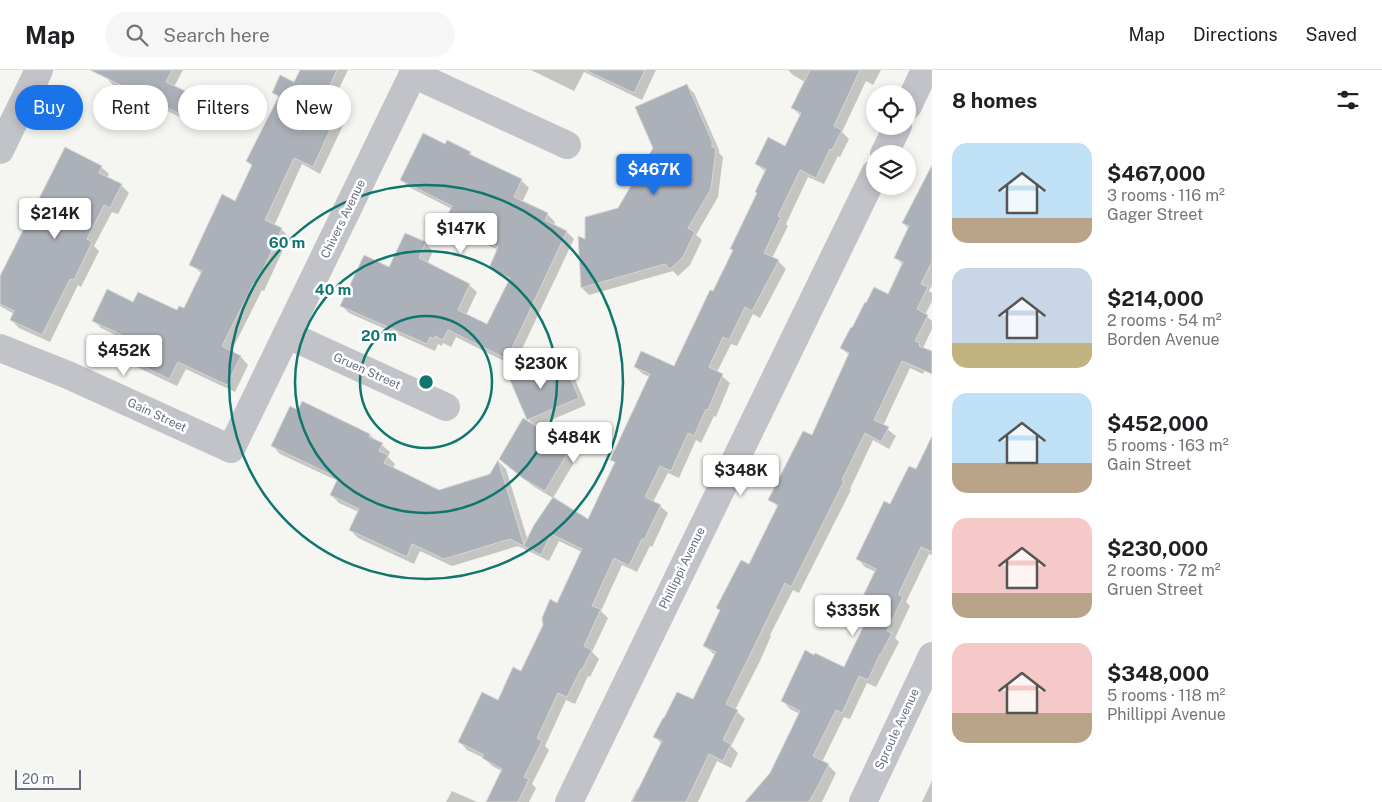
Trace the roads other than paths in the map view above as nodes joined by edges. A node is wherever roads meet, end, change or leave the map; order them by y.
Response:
1 (39, 70) edge
2 (925, 70) edge
3 (414, 72) edge
4 (916, 89) edge
5 (567, 145) dead end
6 (0, 150) edge
7 (866, 192) edge
8 (288, 335) junction
9 (0, 348) edge
10 (446, 407) dead end
11 (231, 449) joint
12 (932, 656) edge
13 (569, 802) edge
14 (863, 802) edge

1 - 6 street
2 - 4 street
3 - 5 street
3 - 8 street, Chivers Avenue
7 - 13 street, Phillippi Avenue
8 - 10 street, Gruen Street
8 - 11 street, Chivers Avenue
9 - 11 street, Gain Street
12 - 14 street, Sproule Avenue

